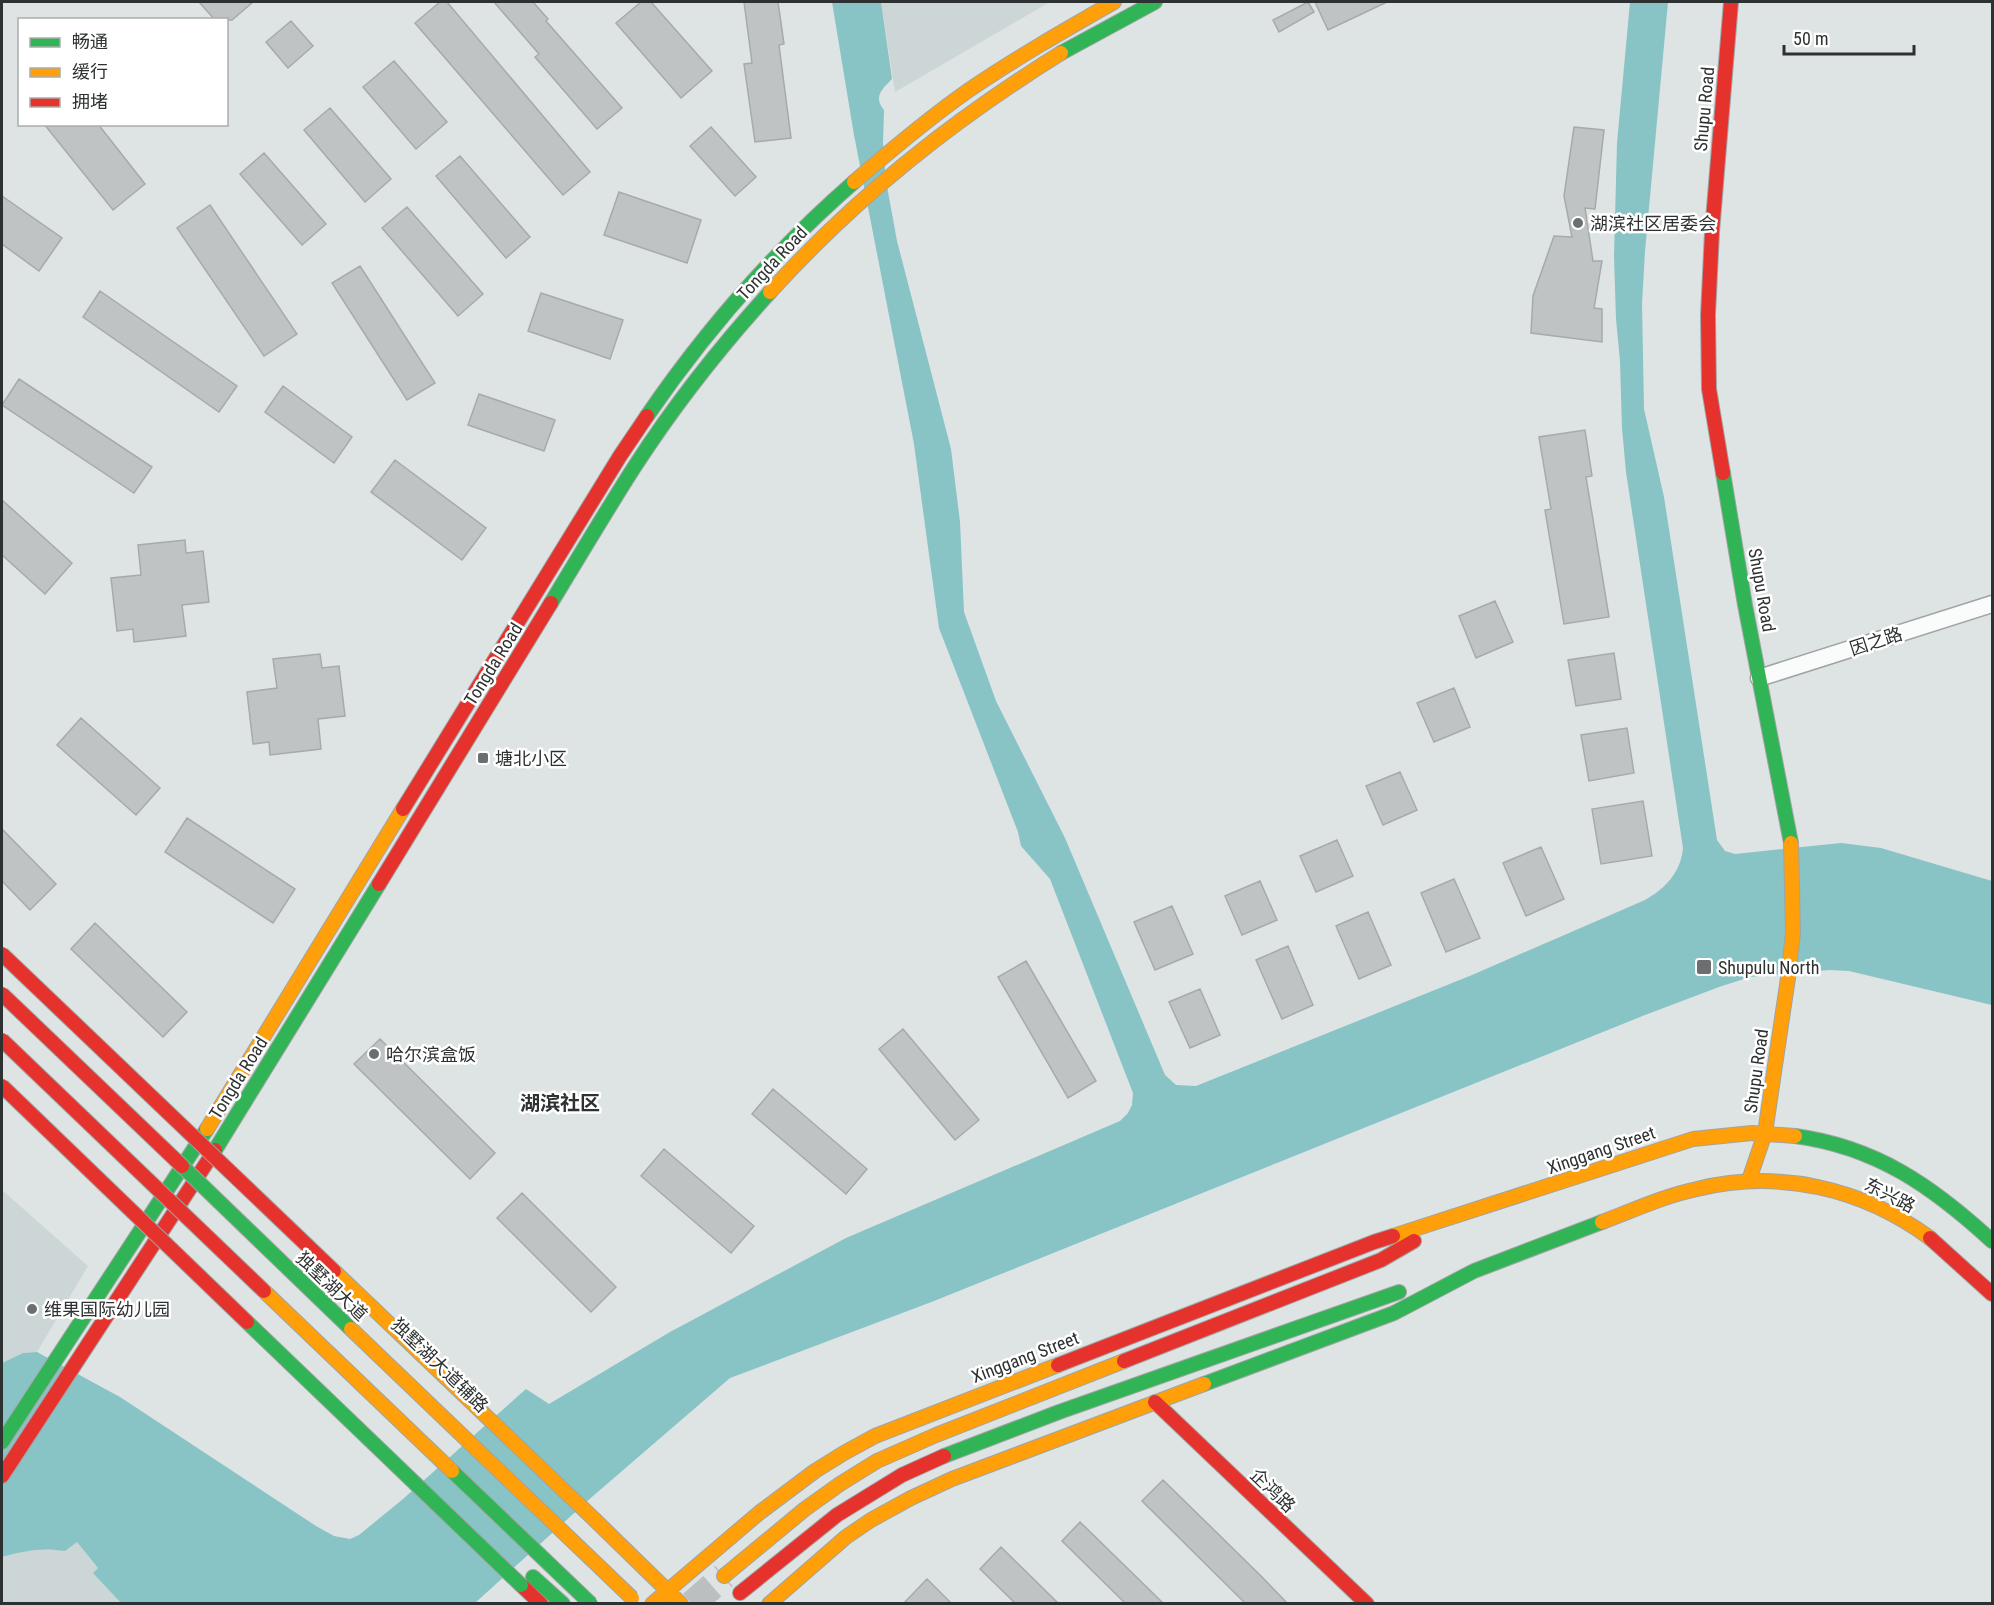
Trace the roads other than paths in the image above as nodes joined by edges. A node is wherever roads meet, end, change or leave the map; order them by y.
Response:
1 (1114, 2) edge
2 (1155, 2) edge
3 (1731, 2) edge
4 (1992, 604) edge
5 (1759, 678) junction
6 (2, 954) edge
7 (2, 994) edge
8 (2, 1040) edge
9 (2, 1086) edge
10 (1765, 1133) junction
11 (192, 1152) junction
12 (206, 1165) junction
13 (1749, 1180) junction
14 (153, 1212) junction
15 (1452, 1220) junction
16 (170, 1229) junction
17 (1992, 1241) edge
18 (1474, 1271) junction
19 (1992, 1294) edge
20 (1155, 1402) junction
21 (2, 1442) edge
22 (2, 1476) edge
23 (724, 1576) tunnel mouth
24 (527, 1581) junction
25 (740, 1593) dead end
26 (660, 1599) edge
27 (541, 1604) edge
28 (562, 1604) edge
29 (591, 1604) edge
30 (639, 1604) edge
31 (681, 1604) edge
32 (769, 1604) edge
33 (1366, 1604) edge

1 - 11 main road, Tongda Road
2 - 12 main road, Tongda Road
3 - 5 main road, Shupu Road
4 - 5 street, 因之路
5 - 10 main road, Shupu Road, bridge
6 - 26 main road, bridge
7 - 30 main road, 独墅湖大道, bridge
8 - 29 main road, bridge
9 - 24 main road, bridge
10 - 13 main road, Shupu Road
10 - 15 main road, Xinggang Street
10 - 17 main road, 东兴路
11 - 12 main road, 独墅湖大道辅路
11 - 14 main road, Tongda Road
12 - 16 main road, Tongda Road
12 - 26 main road, 独墅湖大道辅路
13 - 18 main road
13 - 19 main road, 东兴路
14 - 16 main road
14 - 21 main road, Tongda Road
15 - 23 main road, Xinggang Street
15 - 26 main road, Xinggang Street
16 - 22 main road, Tongda Road
18 - 20 main road
18 - 25 main road
20 - 32 main road
20 - 33 main road, 企鸿路
24 - 27 main road
24 - 28 main road
26 - 31 main road

